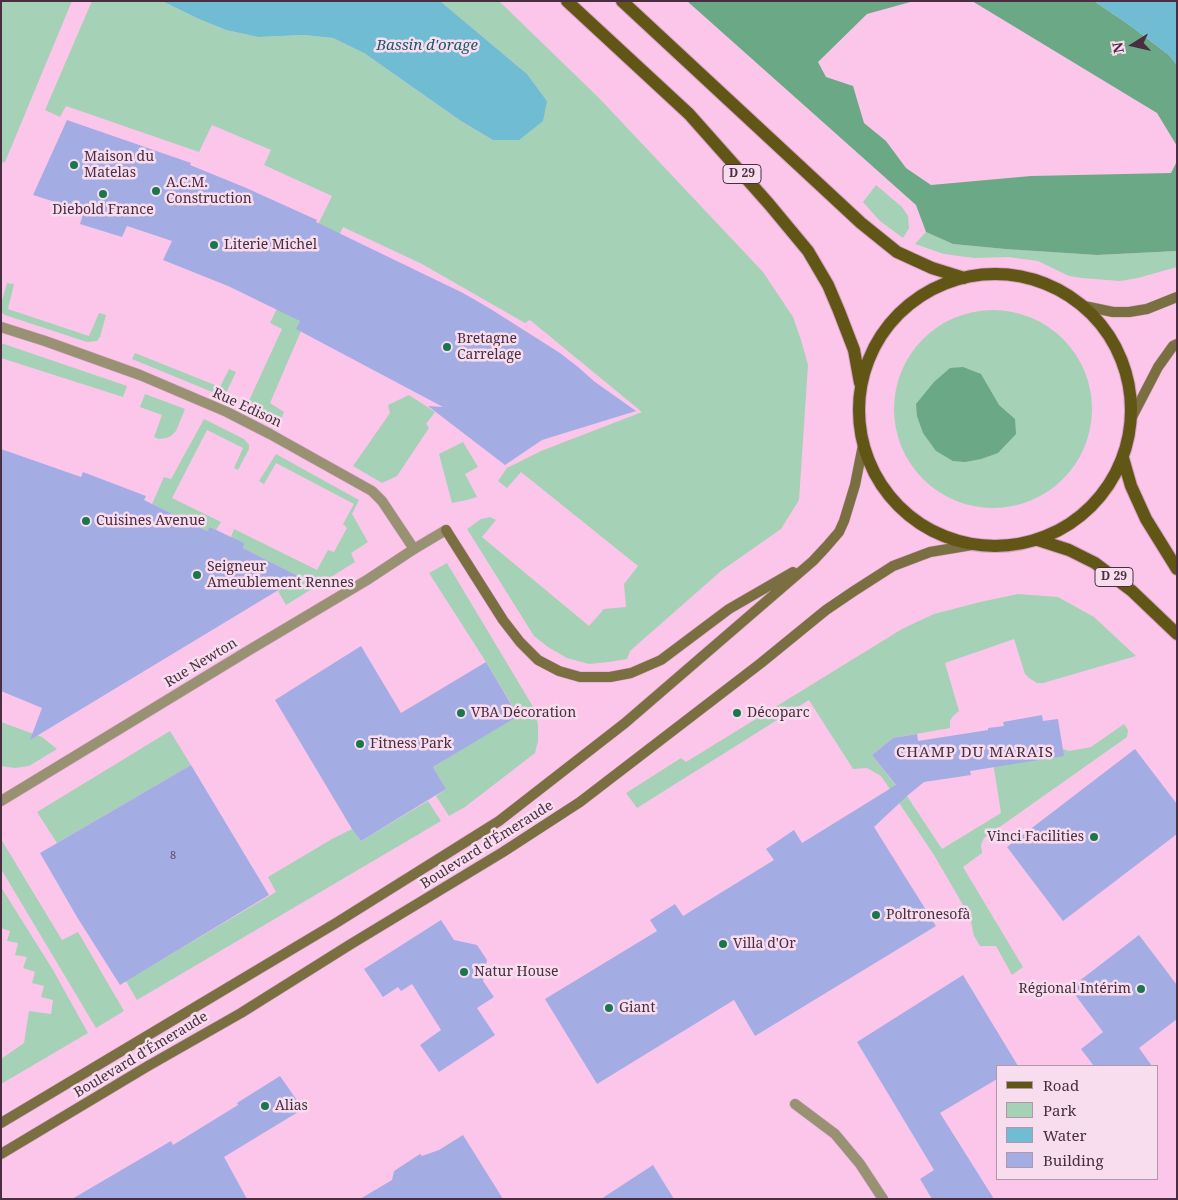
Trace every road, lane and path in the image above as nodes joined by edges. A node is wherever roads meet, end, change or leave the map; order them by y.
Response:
1 (567, 1) edge
2 (622, 1) edge
3 (964, 278) junction
4 (1177, 297) edge
5 (1084, 306) junction
6 (1, 327) edge
7 (1177, 344) edge
8 (861, 385) junction
9 (1131, 419) junction
10 (863, 446) junction
11 (1123, 458) junction
12 (446, 530) joint
13 (1038, 540) junction
14 (972, 545) junction
15 (414, 548) junction
16 (813, 560) junction
17 (1177, 569) edge
18 (1177, 634) edge
19 (1, 801) edge
20 (795, 1104) dead end
21 (1, 1123) edge
22 (1, 1154) edge
23 (883, 1199) edge

1 - 8 main road, D 29
2 - 3 main road
3 - 5 main road
3 - 8 main road
4 - 5 main road
5 - 9 main road
6 - 15 street, Rue Edison
7 - 9 main road
8 - 10 main road
9 - 11 main road
10 - 14 main road
10 - 16 main road, Boulevard d'Émeraude
11 - 13 main road
11 - 17 main road
12 - 15 street
12 - 16 main road
13 - 14 main road
13 - 18 main road, D 29
14 - 22 main road, Boulevard d'Émeraude
15 - 19 street, Rue Newton
16 - 21 main road, Boulevard d'Émeraude
20 - 23 street

